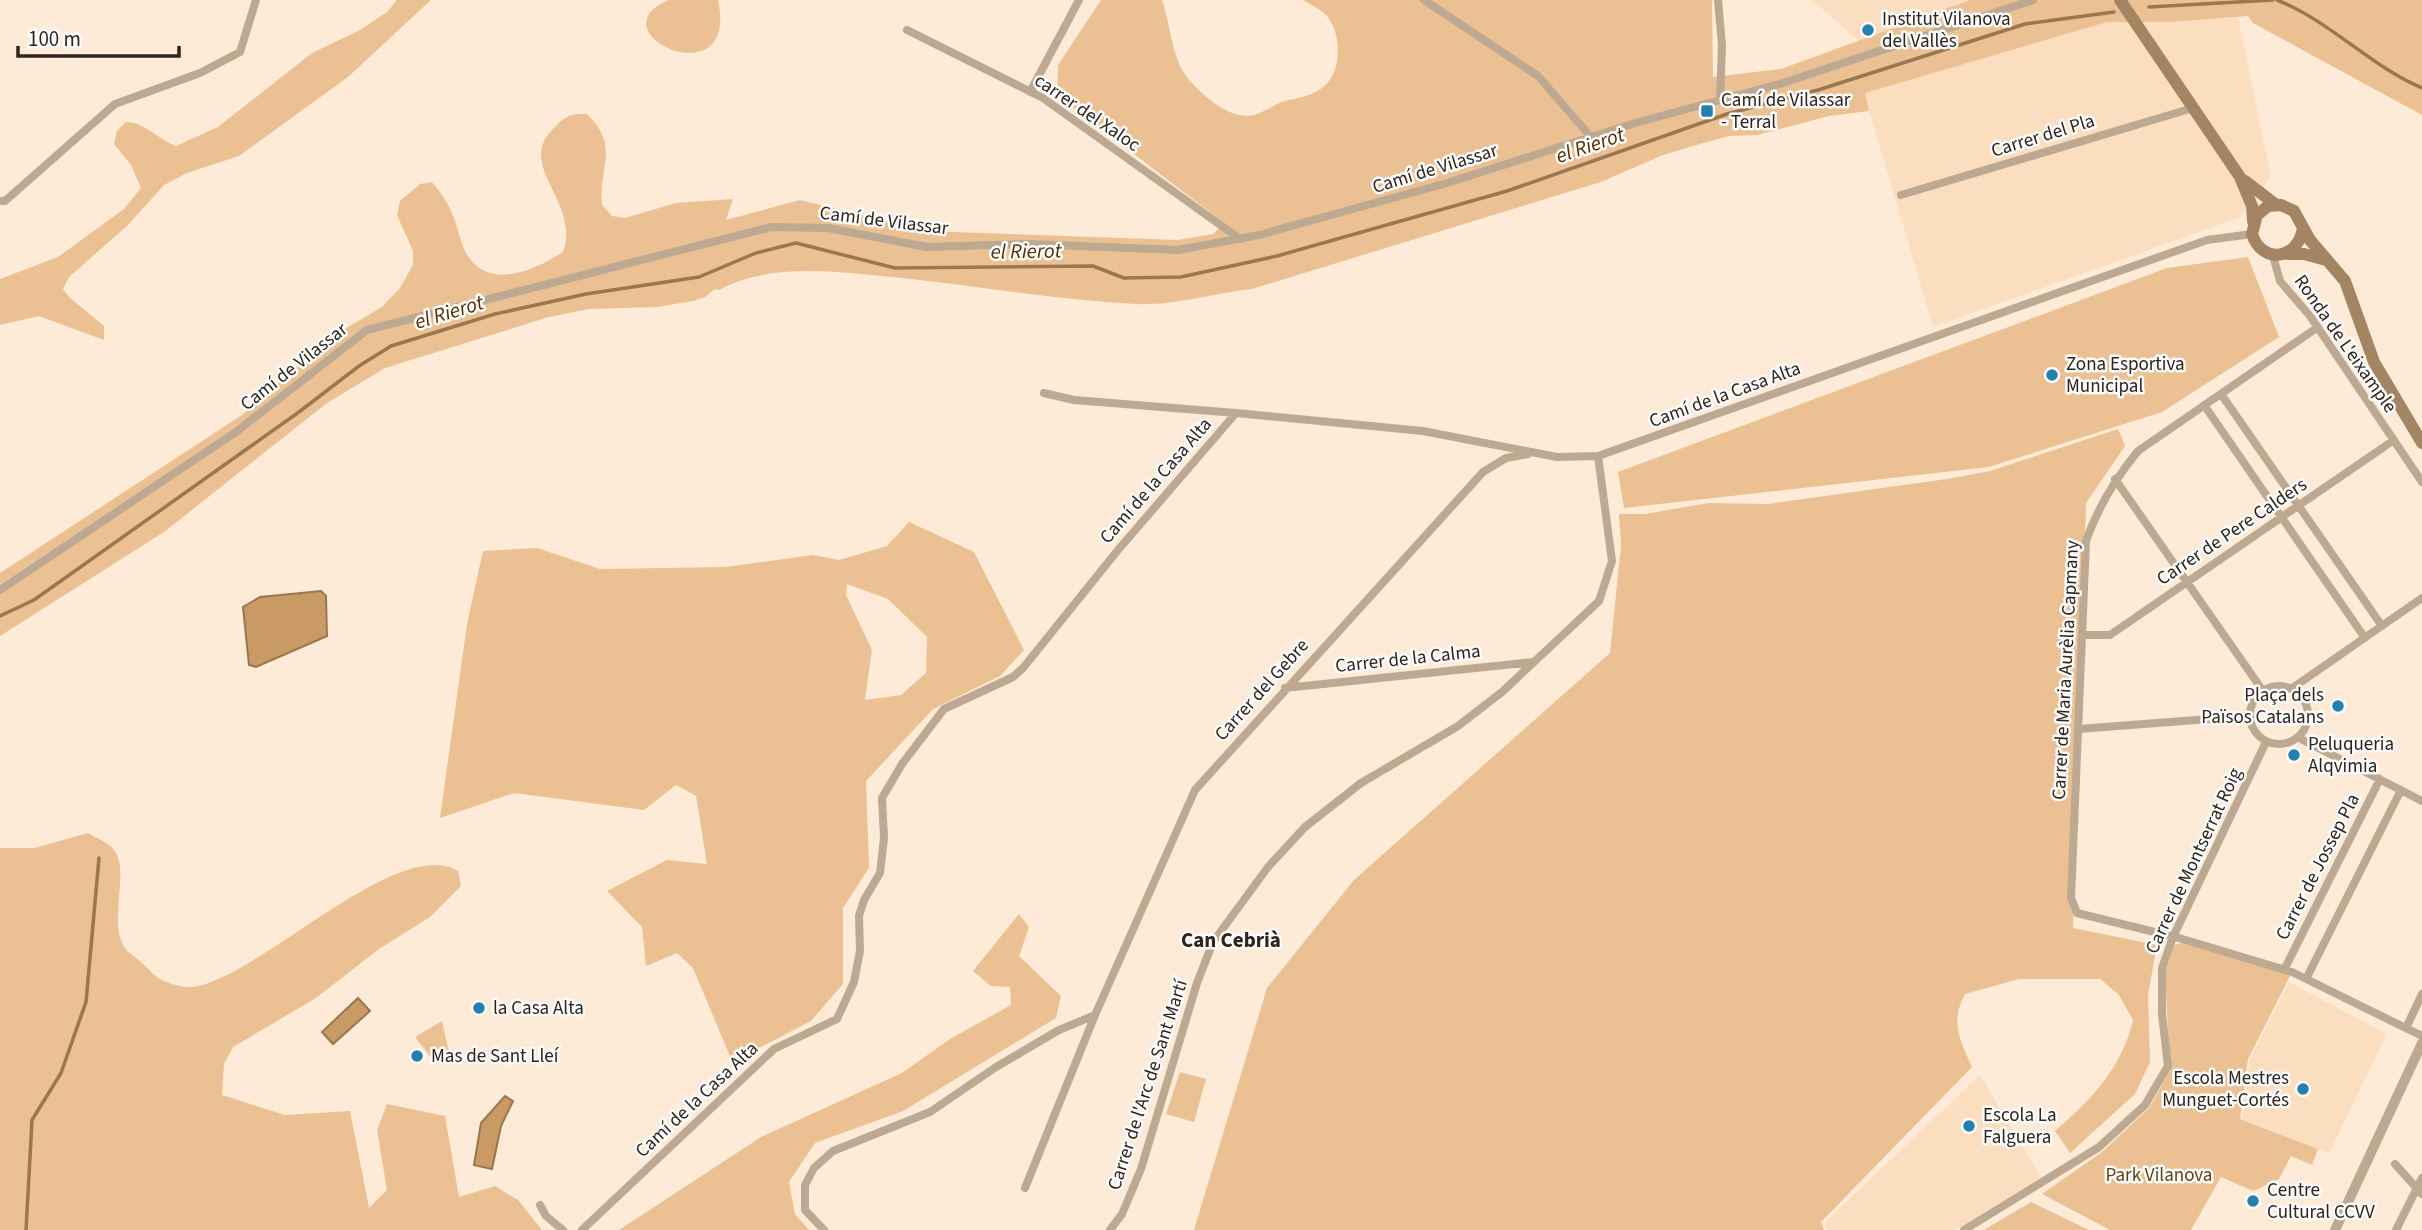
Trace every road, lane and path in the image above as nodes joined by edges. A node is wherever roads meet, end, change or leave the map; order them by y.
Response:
1 (256, 0) edge
2 (1079, 0) edge
3 (1424, 0) edge
4 (1718, 0) edge
5 (2034, 0) edge
6 (2120, 0) edge
7 (907, 30) dead end
8 (1030, 92) junction
9 (1720, 100) junction
10 (2193, 108) junction
11 (1591, 137) junction
12 (2240, 177) junction
13 (1901, 195) dead end
14 (0, 201) edge
15 (2275, 204) junction
16 (2252, 227) junction
17 (2303, 228) junction
18 (1240, 239) junction
19 (2287, 254) junction
20 (2273, 256) junction
21 (2326, 260) junction
22 (2318, 327) junction
23 (1044, 393) dead end
24 (2221, 394) junction
25 (2204, 405) junction
26 (1236, 413) junction
27 (2394, 440) junction
28 (2422, 443) edge
29 (1534, 452) junction
30 (1598, 456) junction
31 (2115, 479) junction
32 (2422, 482) edge
33 (2299, 506) junction
34 (2282, 518) junction
35 (2187, 581) junction
36 (0, 590) edge
37 (2422, 598) edge
38 (2382, 626) junction
39 (2082, 635) junction
40 (2365, 638) junction
41 (1534, 662) junction
42 (1285, 688) junction
43 (2291, 689) junction
44 (2263, 691) junction
45 (2249, 716) junction
46 (2078, 729) junction
47 (2298, 737) junction
48 (2266, 742) junction
49 (2380, 779) junction
50 (2401, 790) junction
51 (2422, 801) edge
52 (2173, 937) junction
53 (2284, 970) junction
54 (2306, 979) junction
55 (2422, 994) edge
56 (1095, 1015) junction
57 (2406, 1028) junction
58 (2422, 1036) edge
59 (2422, 1043) edge
60 (2395, 1164) dead end
61 (2422, 1178) edge
62 (1025, 1188) dead end
63 (2420, 1191) edge
64 (540, 1205) dead end
65 (563, 1230) edge
66 (582, 1230) edge
67 (824, 1230) edge
68 (1110, 1230) edge
69 (1964, 1230) edge
70 (2335, 1230) edge
71 (2396, 1230) edge

1 - 14 street
2 - 8 street
3 - 11 street
4 - 9 street
5 - 9 street, Camí de Vilassar
6 - 10 main road
7 - 8 street, carrer del Xaloc
8 - 18 street, carrer del Xaloc
9 - 11 street, Camí de Vilassar
10 - 12 main road
10 - 13 street, Carrer del Pla
11 - 18 street, Camí de Vilassar
12 - 15 main road
12 - 16 main road
15 - 16 main road
15 - 17 main road
16 - 20 main road
16 - 30 street, Camí de la Casa Alta
17 - 19 main road
17 - 21 main road
18 - 36 street, Camí de Vilassar
19 - 20 main road
19 - 21 main road
20 - 22 street, Ronda de L'eixample
21 - 28 main road
22 - 24 street, Carrer de Maria Aurèlia Capmany
22 - 27 street, Ronda de L'eixample
23 - 26 street
24 - 25 street, Carrer de Maria Aurèlia Capmany
24 - 33 street
25 - 31 street, Carrer de Maria Aurèlia Capmany
25 - 34 street
26 - 29 street, Camí de la Casa Alta
26 - 66 street, Camí de la Casa Alta
27 - 32 street, Ronda de L'eixample
27 - 33 street, Carrer de Pere Calders
29 - 30 street, Camí de la Casa Alta
29 - 42 street, Carrer del Gebre
30 - 41 street, Carrer de l'Arc de Sant Martí
31 - 35 street
31 - 39 street, Carrer de Maria Aurèlia Capmany
33 - 34 street, Carrer de Pere Calders
33 - 38 street
34 - 35 street, Carrer de Pere Calders
34 - 40 street
35 - 39 street, Carrer de Pere Calders
35 - 44 street
37 - 38 street
38 - 40 street
39 - 46 street, Carrer de Maria Aurèlia Capmany
40 - 43 street
41 - 42 street, Carrer de la Calma
41 - 68 street, Carrer de l'Arc de Sant Martí
42 - 56 street, Carrer del Gebre
43 - 44 street
43 - 47 street
44 - 45 street
45 - 46 street
45 - 48 street
46 - 52 street, Carrer de Maria Aurèlia Capmany
47 - 48 street
47 - 49 street
48 - 52 street, Carrer de Montserrat Roig
49 - 50 street
49 - 53 street, Carrer de Jossep Pla
50 - 51 street
50 - 54 street, Carrer de Jossep Pla
52 - 53 street
52 - 69 street, Carrer de Montserrat Roig
53 - 54 street
54 - 57 street
55 - 57 street
56 - 62 street, Carrer del Gebre
56 - 67 street
57 - 58 street
59 - 70 street
60 - 63 street
61 - 63 street
63 - 71 street
64 - 65 street

